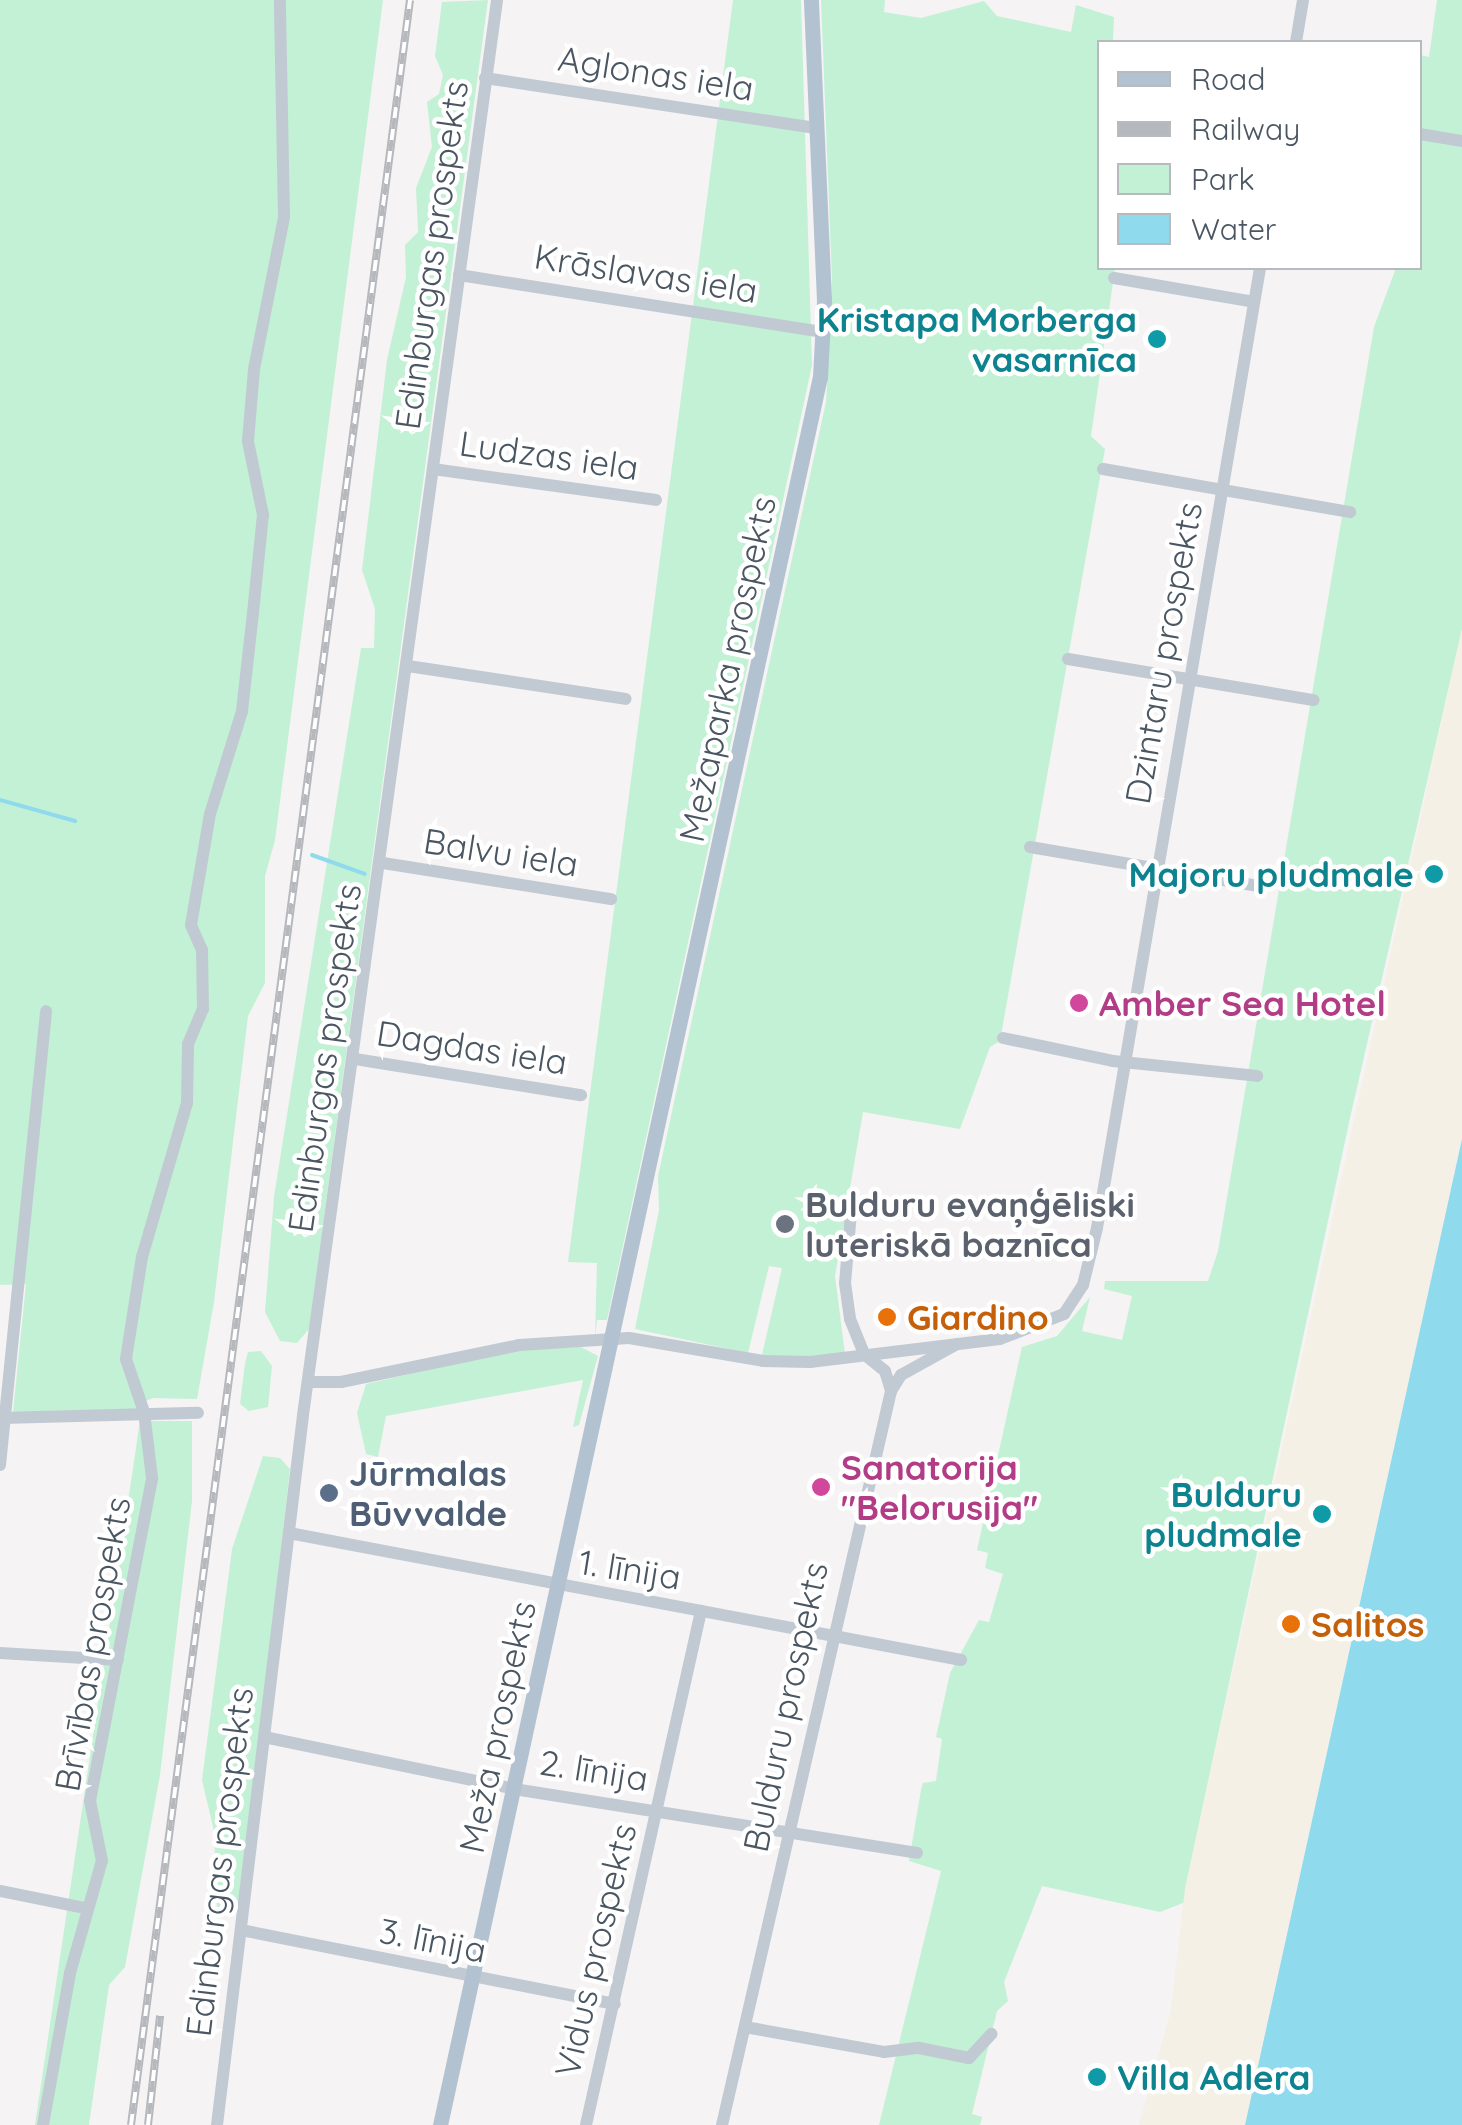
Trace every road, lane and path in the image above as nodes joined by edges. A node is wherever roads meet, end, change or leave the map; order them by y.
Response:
1 (280, 0) edge
2 (497, 0) edge
3 (811, 0) edge
4 (1303, 0) edge
5 (1296, 40) edge
6 (485, 78) junction
7 (817, 128) junction
8 (1422, 134) edge
9 (1462, 142) edge
10 (1260, 270) edge
11 (459, 275) junction
12 (1114, 278) dead end
13 (1254, 302) junction
14 (824, 332) junction
15 (1103, 468) dead end
16 (433, 469) junction
17 (1221, 489) junction
18 (656, 500) dead end
19 (1350, 512) dead end
20 (1068, 658) dead end
21 (408, 666) junction
22 (1189, 680) junction
23 (626, 699) dead end
24 (1314, 700) dead end
25 (1030, 846) dead end
26 (382, 864) junction
27 (1157, 870) junction
28 (1263, 887) dead end
29 (611, 899) dead end
30 (46, 1012) dead end
31 (1003, 1038) dead end
32 (355, 1059) junction
33 (1125, 1061) junction
34 (1257, 1076) dead end
35 (581, 1095) dead end
36 (850, 1212) dead end
37 (964, 1340) junction
38 (611, 1341) junction
39 (864, 1354) junction
40 (308, 1382) junction
41 (890, 1391) junction
42 (144, 1412) junction
43 (198, 1413) dead end
44 (3, 1418) edge
45 (0, 1464) edge
46 (289, 1534) junction
47 (557, 1588) junction
48 (701, 1611) junction
49 (832, 1634) junction
50 (0, 1653) edge
51 (118, 1660) junction
52 (961, 1660) dead end
53 (264, 1736) junction
54 (514, 1789) junction
55 (658, 1810) junction
56 (788, 1832) junction
57 (917, 1853) dead end
58 (0, 1891) edge
59 (86, 1908) junction
60 (240, 1930) junction
61 (472, 1979) junction
62 (614, 2004) junction
63 (745, 2026) junction
64 (991, 2034) dead end
65 (43, 2125) edge
66 (217, 2125) edge
67 (440, 2125) edge
68 (586, 2125) edge
69 (722, 2125) edge

1 - 42 street, Brīvības prospekts
2 - 6 street, Edinburgas prospekts
3 - 7 main road, Mežaparka prospekts
4 - 5 street
6 - 7 street, Aglonas iela
6 - 11 street, Edinburgas prospekts
7 - 14 main road, Mežaparka prospekts
8 - 9 street
10 - 13 street, Dzintaru prospekts
11 - 14 street, Krāslavas iela
11 - 16 street, Edinburgas prospekts
12 - 13 street
13 - 17 street, Dzintaru prospekts
14 - 38 main road, Mežaparka prospekts
15 - 17 street
16 - 18 street, Ludzas iela
16 - 21 street, Edinburgas prospekts
17 - 19 street
17 - 22 street, Dzintaru prospekts
20 - 22 street
21 - 23 street
21 - 26 street, Edinburgas prospekts
22 - 24 street
22 - 27 street, Dzintaru prospekts
25 - 27 street
26 - 29 street, Balvu iela
26 - 32 street, Edinburgas prospekts
27 - 28 street
27 - 33 street, Dzintaru prospekts
30 - 44 street
31 - 33 street
32 - 35 street, Dagdas iela
32 - 40 street, Edinburgas prospekts
33 - 34 street
33 - 37 street, Dzintaru prospekts
36 - 39 street
37 - 39 street
37 - 41 street
38 - 39 street
38 - 40 street
38 - 47 main road, Meža prospekts
39 - 41 street
40 - 46 street, Edinburgas prospekts
41 - 49 street, Bulduru prospekts
42 - 43 street
42 - 44 street
42 - 51 street, Brīvības prospekts
44 - 45 street
46 - 47 street, 1. līnija
46 - 53 street, Edinburgas prospekts
47 - 48 street, 1. līnija
47 - 54 main road, Meža prospekts
48 - 49 street, 1. līnija
48 - 55 street, Vidus prospekts
49 - 52 street, 1. līnija
49 - 56 street, Bulduru prospekts
50 - 51 street
51 - 59 street, Brīvības prospekts
53 - 54 street, 2. līnija
53 - 60 street, Edinburgas prospekts
54 - 55 street, 2. līnija
54 - 61 main road, Meža prospekts
55 - 56 street, 2. līnija
55 - 62 street, Vidus prospekts
56 - 57 street, 2. līnija
56 - 63 street, Bulduru prospekts
58 - 59 street
59 - 65 street, Brīvības prospekts
60 - 61 street, 3. līnija
60 - 66 street, Edinburgas prospekts
61 - 62 street, 3. līnija
61 - 67 main road, Meža prospekts
62 - 68 street, Vidus prospekts
63 - 64 street
63 - 69 street, Bulduru prospekts

